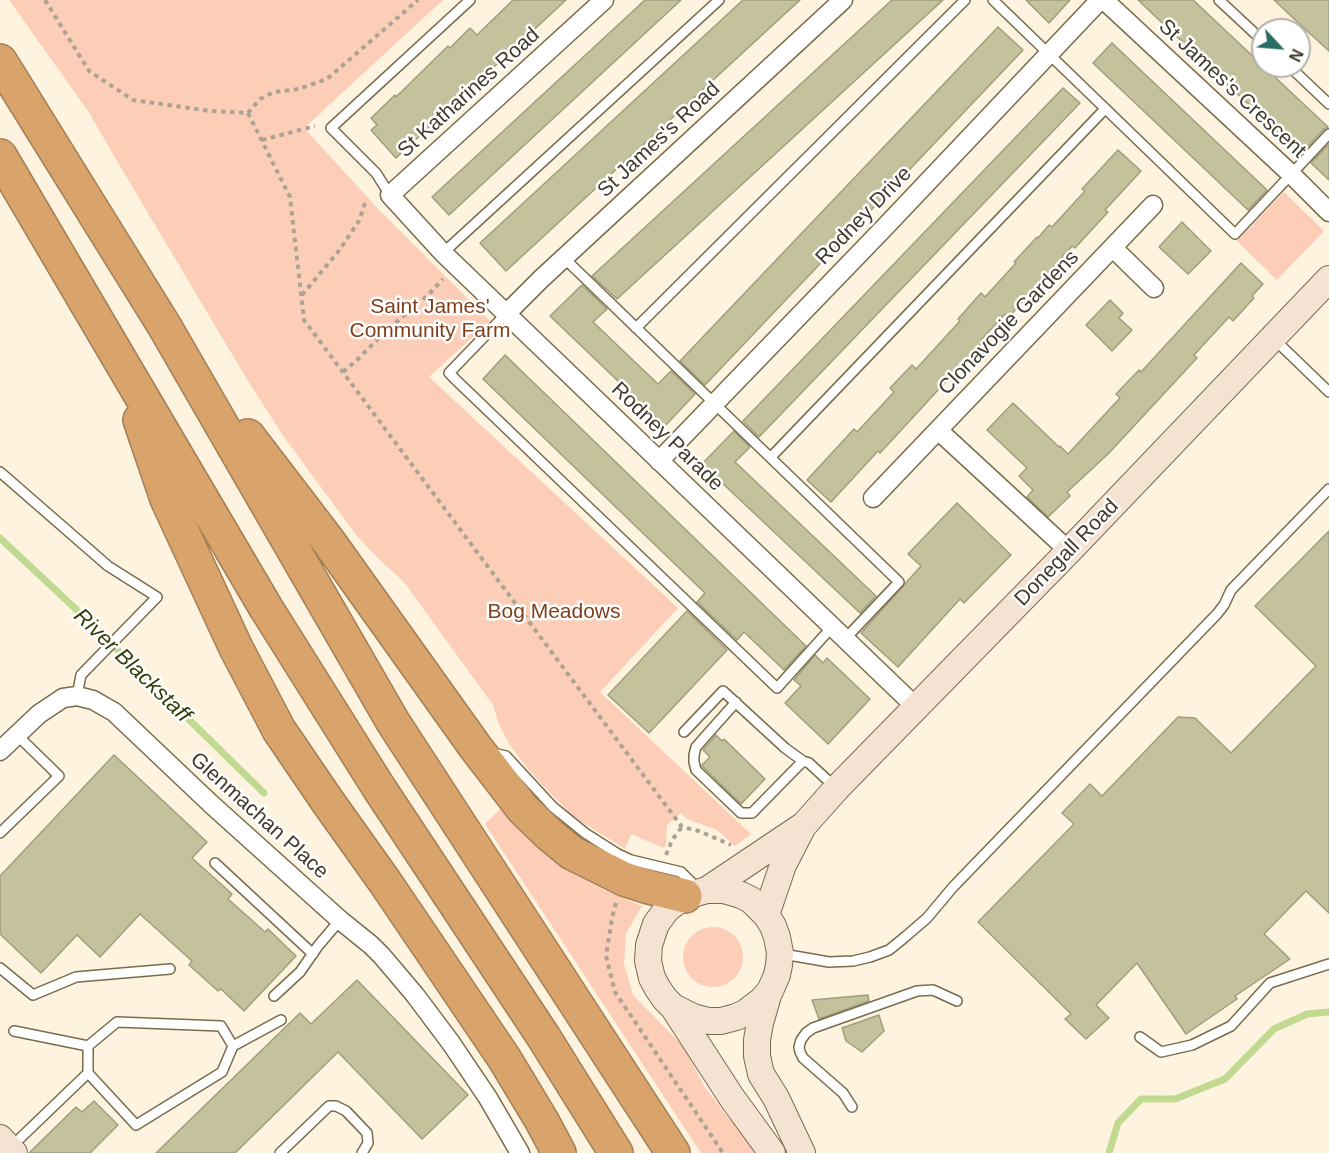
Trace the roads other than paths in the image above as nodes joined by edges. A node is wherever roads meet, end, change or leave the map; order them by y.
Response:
1 (470, 0) edge
2 (604, 0) edge
3 (718, 0) edge
4 (843, 0) edge
5 (965, 0) edge
6 (993, 0) edge
7 (1102, 0) edge
8 (1219, 0) edge
9 (1251, 30) edge
10 (1048, 55) junction
11 (0, 61) edge
12 (1303, 78) edge
13 (1328, 99) edge
14 (1105, 109) junction
15 (1329, 134) edge
16 (0, 156) edge
17 (1291, 174) junction
18 (390, 195) junction
19 (1153, 205) dead end
20 (1329, 212) edge
21 (1113, 248) junction
22 (564, 258) junction
23 (450, 259) junction
24 (1329, 279) edge
25 (1154, 288) dead end
26 (506, 314) junction
27 (165, 327) junction
28 (636, 328) junction
29 (1273, 338) junction
30 (125, 366) junction
31 (1329, 392) edge
32 (715, 404) junction
33 (938, 430) junction
34 (771, 457) junction
35 (659, 461) junction
36 (0, 472) edge
37 (1329, 489) edge
38 (873, 498) dead end
39 (1069, 551) junction
40 (838, 633) junction
41 (77, 696) junction
42 (736, 702) junction
43 (916, 708) junction
44 (684, 732) dead end
45 (17, 735) junction
46 (0, 751) edge
47 (802, 760) junction
48 (837, 789) junction
49 (804, 825) junction
50 (0, 833) edge
51 (215, 863) dead end
52 (697, 892) junction
53 (766, 915) junction
54 (340, 920) junction
55 (780, 953) junction
56 (313, 954) junction
57 (1329, 964) edge
58 (0, 968) edge
59 (170, 969) dead end
60 (770, 991) junction
61 (274, 996) dead end
62 (957, 1001) dead end
63 (673, 1007) junction
64 (281, 1020) dead end
65 (14, 1031) dead end
66 (1140, 1036) dead end
67 (88, 1046) junction
68 (233, 1046) junction
69 (88, 1073) junction
70 (852, 1107) dead end
71 (8, 1147) edge
72 (280, 1153) edge
73 (362, 1153) edge
74 (520, 1153) edge
75 (559, 1153) edge
76 (616, 1153) edge
77 (673, 1153) edge
78 (772, 1153) edge
79 (802, 1153) edge

1 - 18 lane
2 - 18 street, St Katharines Road
3 - 23 lane
4 - 22 street, St James's Road
5 - 28 lane
6 - 10 lane
7 - 10 street, Rodney Drive
7 - 17 street, St James's Crescent
8 - 9 lane
10 - 14 lane
10 - 32 street, Rodney Drive
11 - 27 highway
12 - 13 lane
14 - 17 lane
14 - 34 lane
15 - 17 lane
16 - 30 highway
17 - 20 street, St James's Crescent
18 - 23 street, Rodney Parade
19 - 21 street, Clonavogie Gardens
21 - 25 street
21 - 33 street, Clonavogie Gardens
22 - 26 street, St James's Road
22 - 28 lane
23 - 26 street, Rodney Parade
24 - 29 street, Donegall Road
26 - 35 street, Rodney Parade
26 - 40 lane
27 - 52 highway
27 - 77 highway
28 - 32 lane
29 - 31 lane
29 - 39 street, Donegall Road
30 - 75 highway
30 - 76 highway
32 - 34 lane
32 - 35 street, Rodney Drive
33 - 38 street, Clonavogie Gardens
33 - 39 street
34 - 40 lane
35 - 40 street, Rodney Parade
36 - 41 lane
37 - 55 lane
39 - 43 street, Donegall Road
40 - 43 street, Rodney Parade
41 - 45 street
41 - 54 street, Glenmachan Place
42 - 44 lane
42 - 47 lane
42 - 47 lane
43 - 48 street, Donegall Road
45 - 46 street
45 - 50 lane
47 - 48 lane
48 - 49 street, Donegall Road
49 - 52 street, Donegall Road
49 - 53 street, Donegall Road
51 - 56 lane
52 - 53 street
52 - 63 street
53 - 55 street
54 - 56 lane
54 - 74 street, Glenmachan Place
55 - 60 street
56 - 61 lane
57 - 66 lane
58 - 59 lane
60 - 63 street
60 - 79 street
62 - 70 lane
63 - 78 street
64 - 68 lane
65 - 67 lane
67 - 68 lane
67 - 69 lane
68 - 69 lane
69 - 71 lane
72 - 73 lane

